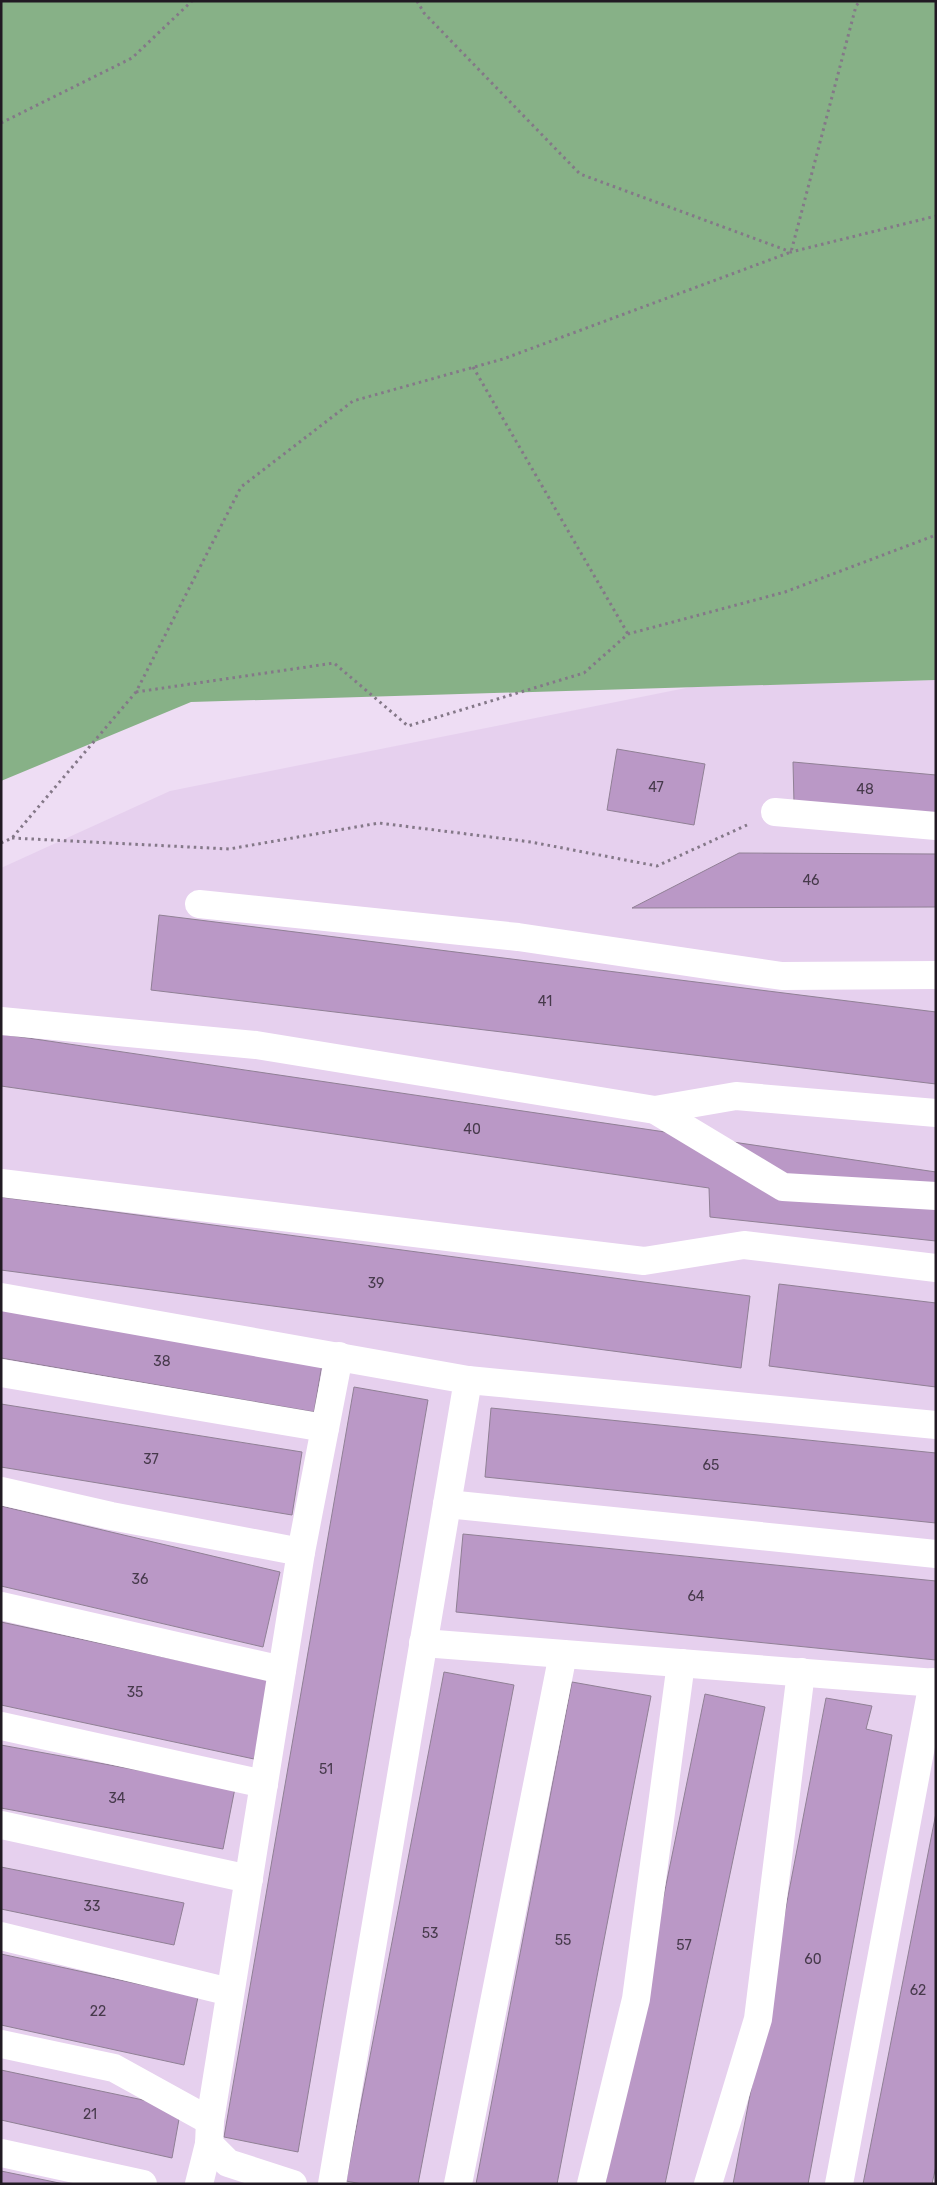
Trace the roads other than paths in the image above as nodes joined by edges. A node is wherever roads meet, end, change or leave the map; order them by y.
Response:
1 (775, 812) road end
2 (936, 826) edge
3 (199, 904) dead end
4 (936, 975) edge
5 (1, 1021) edge
6 (655, 1110) junction
7 (936, 1113) edge
8 (1, 1183) edge
9 (936, 1196) edge
10 (936, 1268) edge
11 (1, 1297) edge
12 (339, 1356) junction
13 (1, 1373) edge
14 (468, 1380) junction
15 (936, 1425) edge
16 (325, 1428) junction
17 (1, 1491) edge
18 (447, 1504) junction
19 (301, 1552) junction
20 (936, 1554) edge
21 (1, 1606) edge
22 (423, 1643) junction
23 (563, 1654) junction
24 (680, 1663) junction
25 (282, 1670) junction
26 (802, 1672) junction
27 (934, 1682) edge
28 (1, 1726) edge
29 (264, 1784) junction
30 (1, 1825) edge
31 (249, 1879) junction
32 (1, 1936) edge
33 (230, 1992) junction
34 (1, 2044) edge
35 (210, 2132) junction
36 (1, 2153) edge
37 (143, 2184) edge
38 (199, 2184) edge
39 (293, 2184) edge
40 (332, 2184) edge
41 (458, 2184) edge
42 (592, 2184) edge
43 (708, 2184) edge
44 (839, 2184) edge

1 - 2 lane
3 - 4 lane
5 - 6 lane
6 - 7 lane
6 - 9 lane
8 - 10 lane
11 - 12 lane
12 - 14 lane
12 - 16 lane
13 - 16 lane
14 - 15 lane
14 - 18 lane
16 - 19 lane
17 - 19 lane
18 - 20 lane
18 - 22 lane
19 - 25 lane
21 - 25 lane
22 - 23 lane
22 - 40 lane
23 - 24 lane
23 - 41 lane
24 - 26 lane
24 - 42 lane
25 - 29 lane
26 - 27 lane
26 - 43 lane
27 - 44 lane
28 - 29 lane
29 - 31 lane
30 - 31 lane
31 - 33 lane
32 - 33 lane
33 - 35 lane
34 - 35 lane
35 - 38 lane
35 - 39 lane
36 - 37 lane

